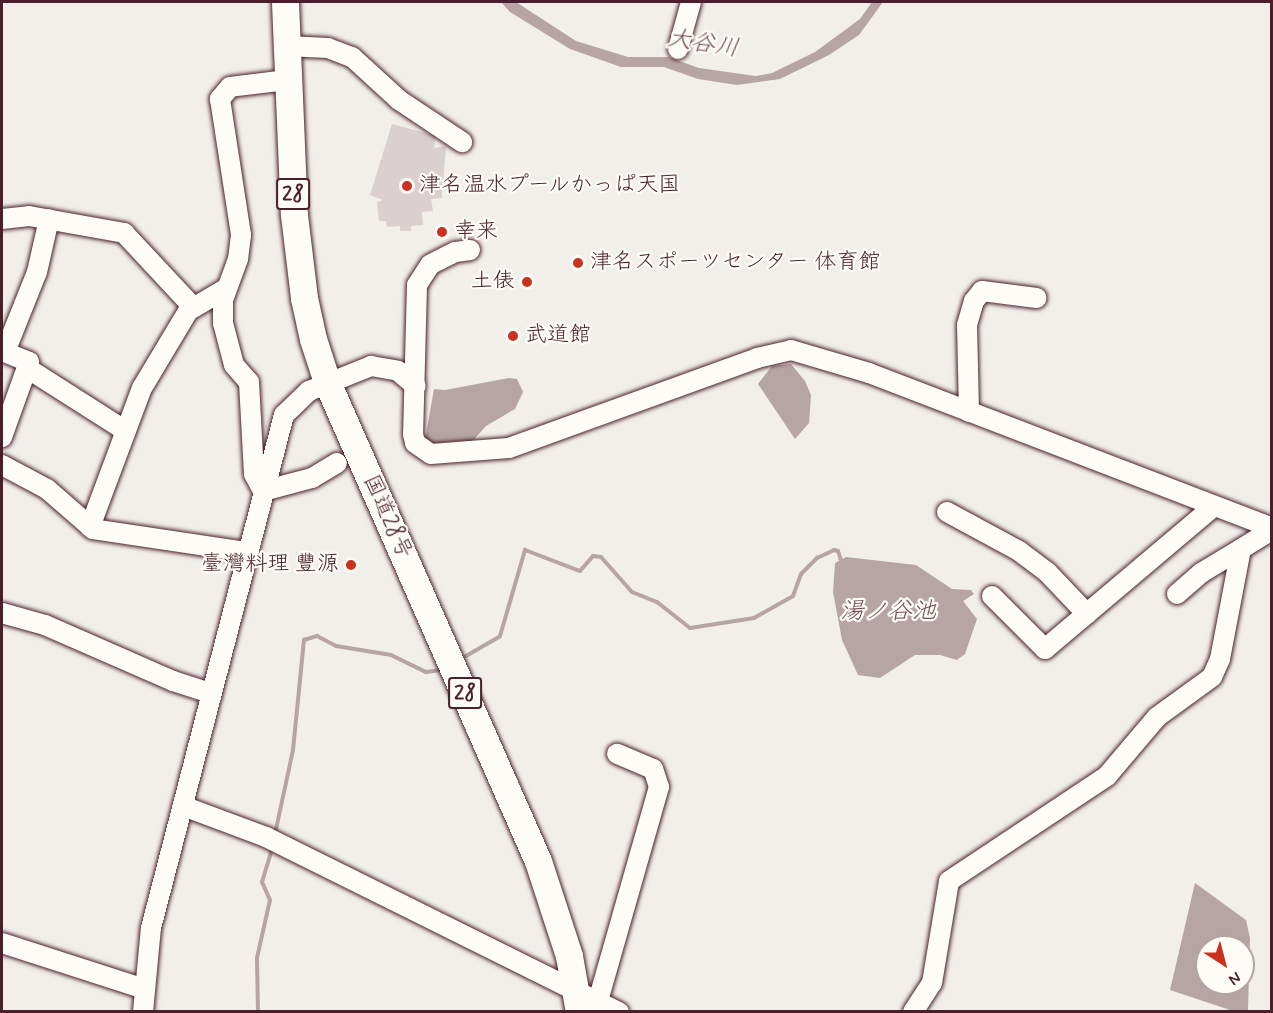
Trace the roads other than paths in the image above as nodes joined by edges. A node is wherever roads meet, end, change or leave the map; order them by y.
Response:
1 (285, 2) edge
2 (691, 2) edge
3 (286, 46) junction
4 (678, 49) dead end
5 (287, 80) junction
6 (462, 142) dead end
7 (2, 219) edge
8 (49, 219) junction
9 (470, 250) dead end
10 (227, 288) junction
11 (1037, 298) dead end
12 (193, 307) junction
13 (3, 351) edge
14 (27, 368) junction
15 (327, 382) junction
16 (416, 386) junction
17 (969, 412) junction
18 (126, 431) junction
19 (2, 437) edge
20 (337, 462) dead end
21 (2, 465) edge
22 (263, 491) junction
23 (1212, 508) junction
24 (947, 512) dead end
25 (90, 527) junction
26 (1272, 529) edge
27 (1241, 549) junction
28 (248, 552) junction
29 (1177, 594) dead end
30 (992, 596) dead end
31 (2, 613) edge
32 (1087, 614) junction
33 (211, 693) junction
34 (617, 754) dead end
35 (183, 806) junction
36 (2, 943) edge
37 (144, 989) junction
38 (584, 1001) edge
39 (143, 1011) edge
40 (619, 1011) edge
41 (913, 1011) edge

1 - 3 highway, 国道28号 / 28
2 - 4 street
3 - 5 highway, 国道28号 / 28
3 - 6 street
5 - 10 street
5 - 15 highway, 国道28号 / 28
7 - 8 street
8 - 12 street
8 - 13 street
9 - 16 street
10 - 12 street
10 - 22 street
11 - 17 street
12 - 18 street
13 - 14 street
14 - 18 street
14 - 19 street
15 - 16 street
15 - 22 street
15 - 38 highway, 国道28号 / 28
16 - 17 street
17 - 23 street
18 - 25 street
20 - 22 street
21 - 25 street
22 - 28 street
23 - 26 street
23 - 32 street
24 - 32 street
25 - 28 street
26 - 27 street
27 - 29 street
27 - 41 street
28 - 33 street
30 - 32 street
31 - 33 street
33 - 35 street
34 - 38 street
35 - 37 street
35 - 38 street
36 - 37 street
37 - 39 street
38 - 40 street

